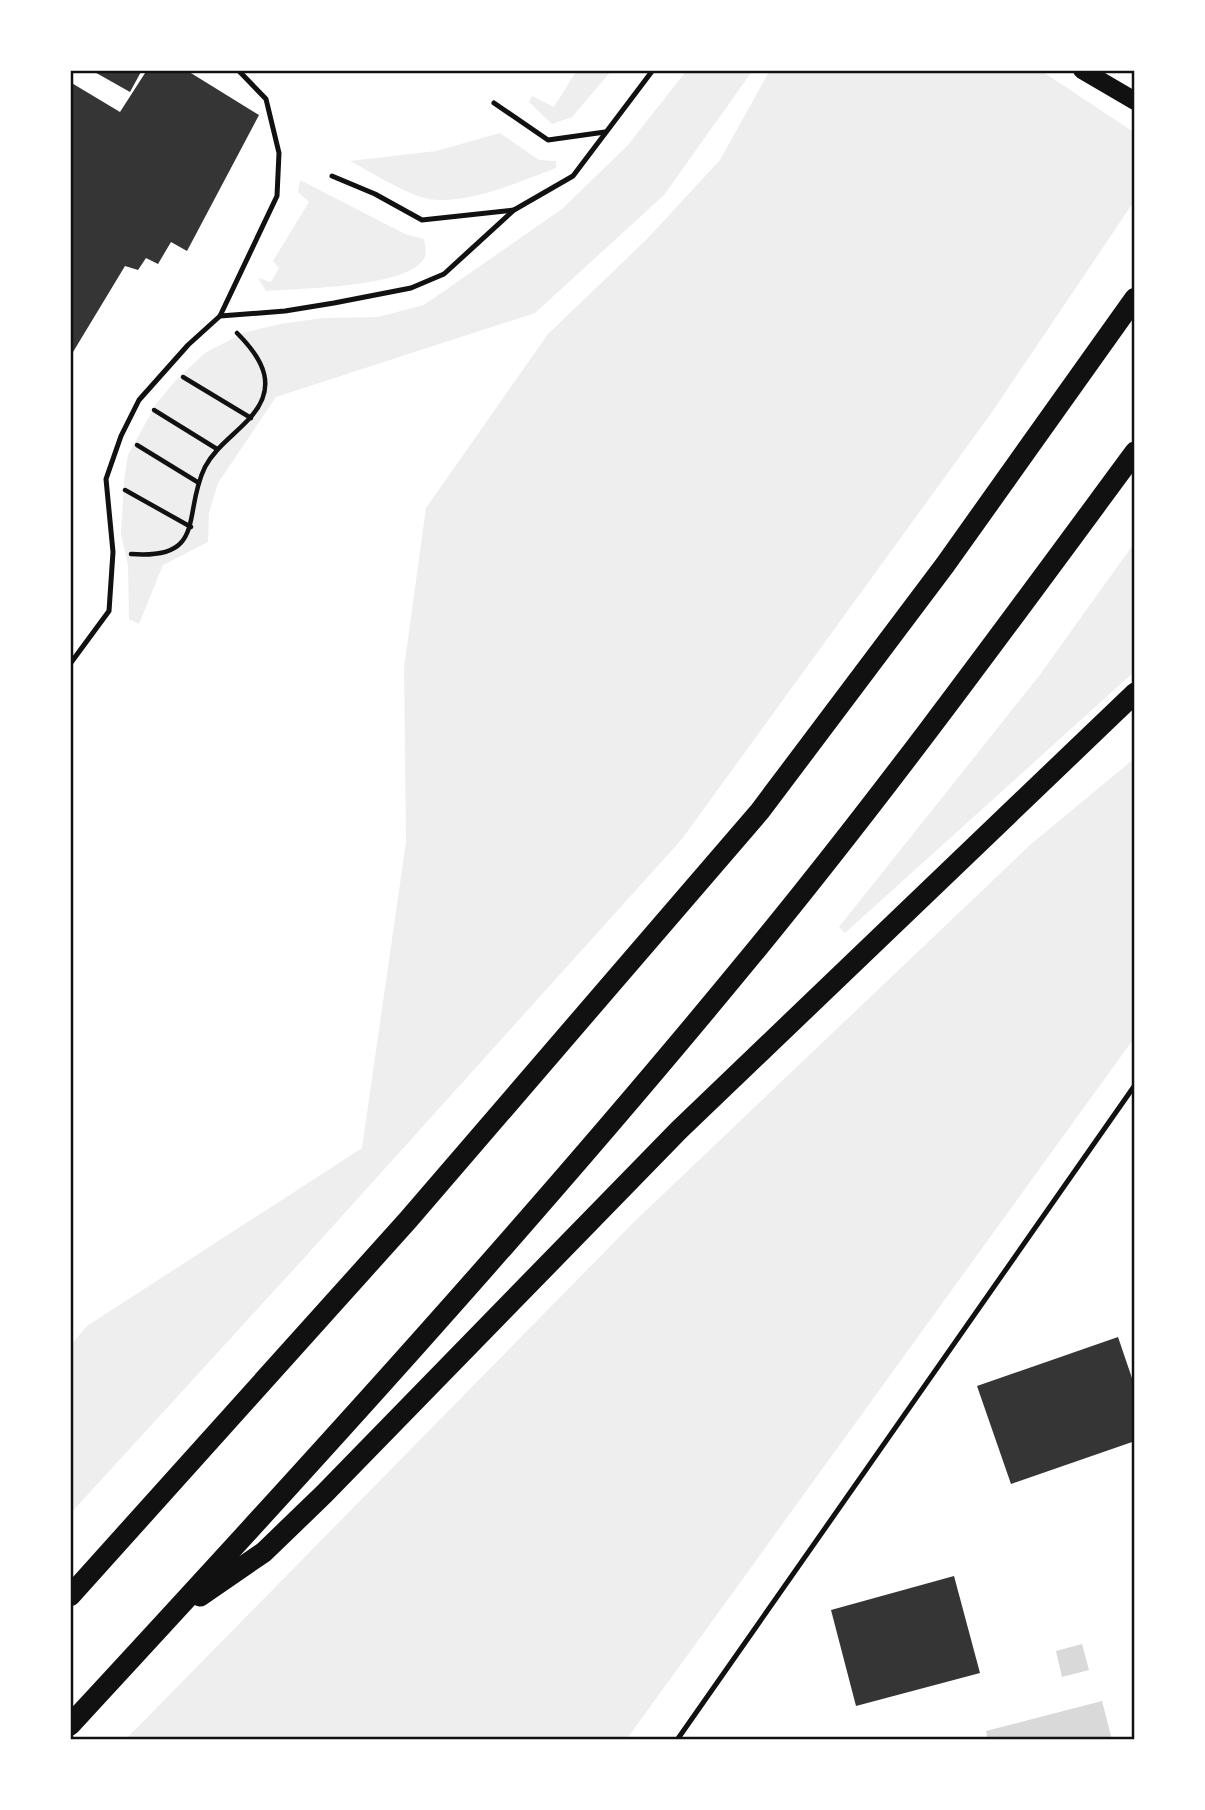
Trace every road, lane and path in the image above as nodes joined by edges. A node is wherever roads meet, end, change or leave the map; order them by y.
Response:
1 (238, 70) edge
2 (653, 70) edge
3 (1082, 70) edge
4 (1135, 101) edge
5 (494, 103) dead end
6 (605, 132) junction
7 (332, 176) dead end
8 (514, 210) junction
9 (1135, 298) edge
10 (220, 316) junction
11 (167, 368) junction
12 (139, 400) junction
13 (251, 418) junction
14 (121, 436) junction
15 (218, 449) junction
16 (1135, 452) edge
17 (106, 479) junction
18 (199, 483) junction
19 (191, 527) junction
20 (113, 552) junction
21 (70, 664) edge
22 (1135, 692) edge
23 (1135, 1085) edge
24 (70, 1596) edge
25 (170, 1617) junction
26 (70, 1725) edge
27 (677, 1740) edge

1 - 10 lane
2 - 6 lane
3 - 4 main road
5 - 6 lane
6 - 8 lane
7 - 8 lane
8 - 10 lane
9 - 24 highway
10 - 11 lane
10 - 13 path
11 - 12 lane
11 - 13 path
12 - 14 lane
12 - 15 path
13 - 15 path
14 - 17 lane
14 - 18 path
15 - 18 path
16 - 25 highway
17 - 19 path
17 - 20 lane
18 - 19 path
19 - 20 path
20 - 21 lane
22 - 25 highway
23 - 27 lane
25 - 26 highway

